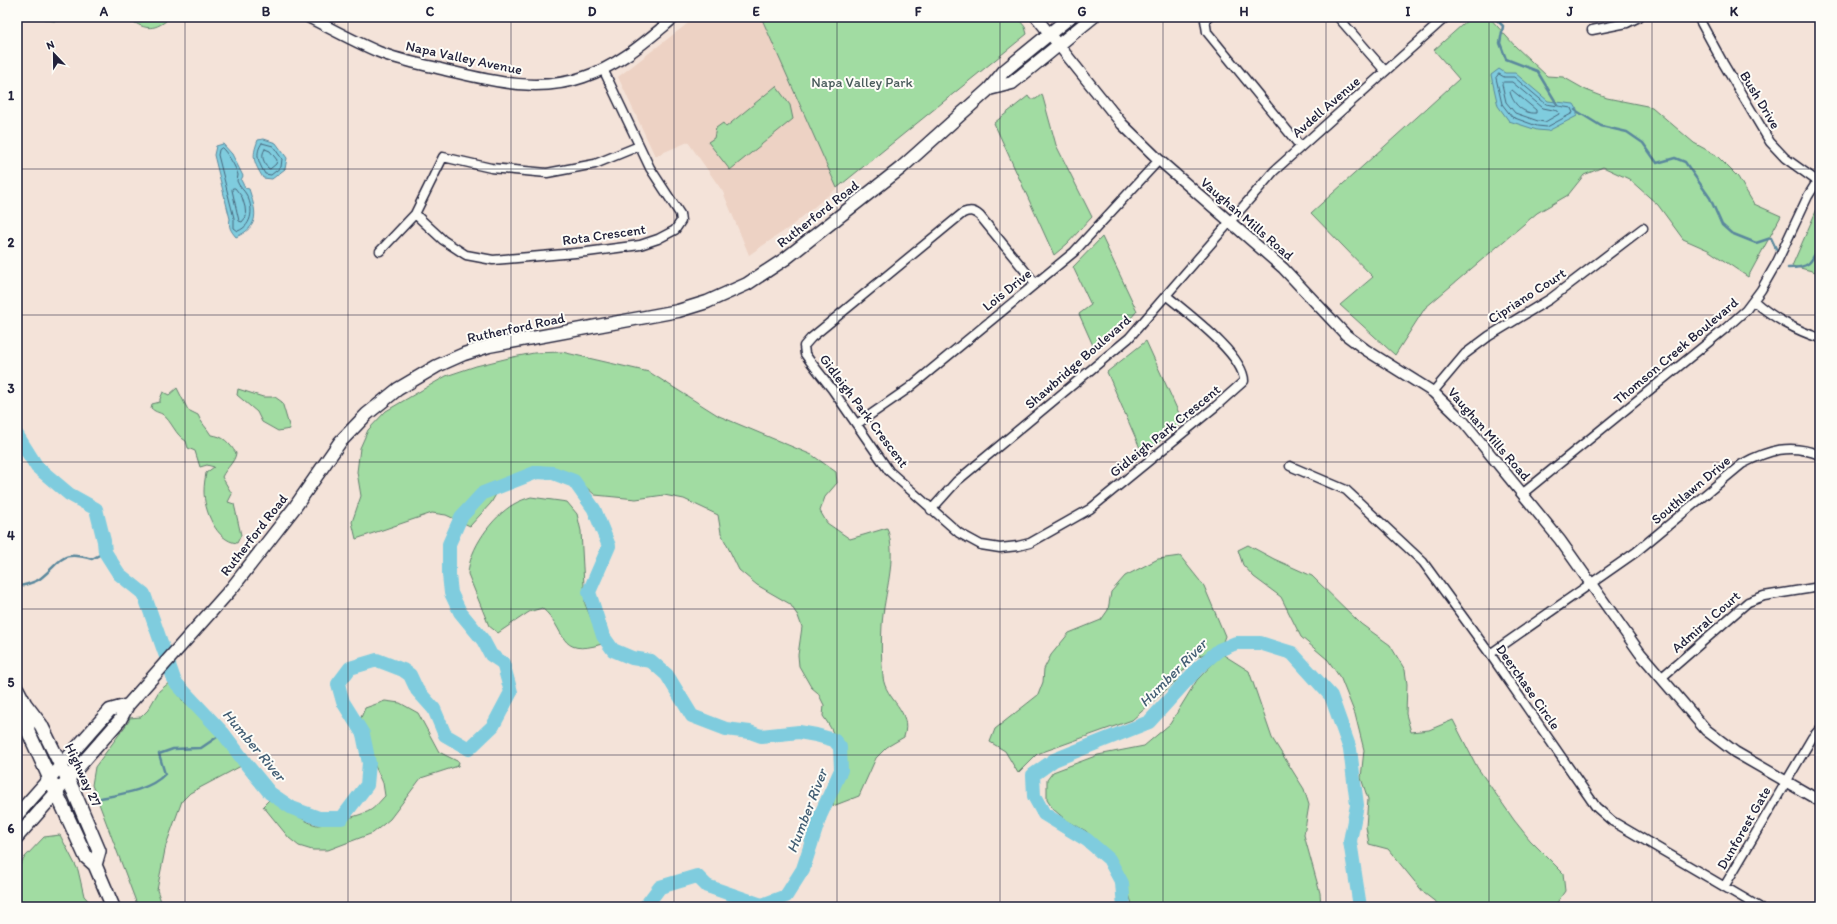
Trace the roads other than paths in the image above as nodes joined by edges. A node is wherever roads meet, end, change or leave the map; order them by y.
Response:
1 (308, 17) edge
2 (675, 17) edge
3 (1036, 17) edge
4 (1070, 17) edge
5 (1092, 17) edge
6 (1208, 17) edge
7 (1338, 17) edge
8 (1446, 17) edge
9 (1639, 17) edge
10 (1698, 17) edge
11 (1592, 30) dead end
12 (1049, 34) junction
13 (1058, 45) junction
14 (603, 69) junction
15 (1385, 71) junction
16 (989, 90) junction
17 (639, 146) junction
18 (1300, 146) junction
19 (1159, 160) junction
20 (1818, 179) edge
21 (415, 214) junction
22 (1229, 222) junction
23 (1643, 228) dead end
24 (380, 251) dead end
25 (1035, 283) junction
26 (1167, 296) junction
27 (1754, 301) junction
28 (1820, 338) edge
29 (1433, 392) junction
30 (857, 424) junction
31 (1820, 455) edge
32 (1290, 466) dead end
33 (1522, 494) junction
34 (931, 510) junction
35 (1591, 584) junction
36 (1820, 587) edge
37 (1490, 654) junction
38 (1661, 678) junction
39 (17, 688) edge
40 (25, 704) junction
41 (128, 705) junction
42 (1820, 729) edge
43 (60, 764) junction
44 (50, 777) junction
45 (67, 778) junction
46 (1785, 782) junction
47 (56, 791) junction
48 (1820, 801) edge
49 (17, 815) edge
50 (17, 836) edge
51 (95, 865) junction
52 (1724, 887) junction
53 (113, 907) edge
54 (1759, 907) edge

1 - 14 street, Napa Valley Avenue
2 - 14 street, Napa Valley Avenue
3 - 12 street
4 - 12 main road, Rutherford Road
5 - 13 main road, Rutherford Road
6 - 18 street
7 - 15 street
8 - 15 street, Avdell Avenue
9 - 11 street
10 - 20 street, Bush Drive
12 - 13 street, Vaughan Mills Road
12 - 16 main road, Rutherford Road
13 - 16 main road, Rutherford Road
13 - 19 street, Vaughan Mills Road
14 - 17 street, Rota Crescent
15 - 18 street, Avdell Avenue
16 - 41 main road, Rutherford Road
17 - 21 street
17 - 21 street, Rota Crescent
18 - 22 street, Avdell Avenue
19 - 22 street, Vaughan Mills Road
19 - 25 street, Lois Drive
20 - 27 street, Thomson Creek Boulevard
21 - 24 street
22 - 26 street, Shawbridge Boulevard
22 - 29 street, Vaughan Mills Road
23 - 29 street, Cipriano Court
25 - 30 street, Lois Drive
25 - 30 street, Gidleigh Park Crescent
26 - 34 street, Shawbridge Boulevard
26 - 34 street, Gidleigh Park Crescent
27 - 28 street
27 - 33 street, Thomson Creek Boulevard
29 - 33 street, Vaughan Mills Road
30 - 34 street, Gidleigh Park Crescent
31 - 35 street, Southlawn Drive
32 - 37 street, Deerchase Circle
33 - 35 street, Vaughan Mills Road
35 - 37 street, Southlawn Drive
35 - 38 street, Vaughan Mills Road
36 - 38 street, Admiral Court
37 - 52 street, Deerchase Circle
38 - 46 street, Vaughan Mills Road
39 - 40 main road, Highway 27
40 - 43 main road, Highway 27
40 - 44 main road, Highway 27
41 - 43 main road
41 - 45 main road, Rutherford Road
42 - 46 street, Dunforest Gate
43 - 44 main road
43 - 45 main road, Highway 27
44 - 47 main road, Highway 27
44 - 49 main road
45 - 47 main road, Rutherford Road
45 - 51 main road, Highway 27
46 - 48 street, Vaughan Mills Road
46 - 52 street, Dunforest Gate
47 - 50 main road, Rutherford Road
47 - 51 main road, Highway 27
51 - 53 main road, Highway 27
52 - 54 street, Deerchase Circle

